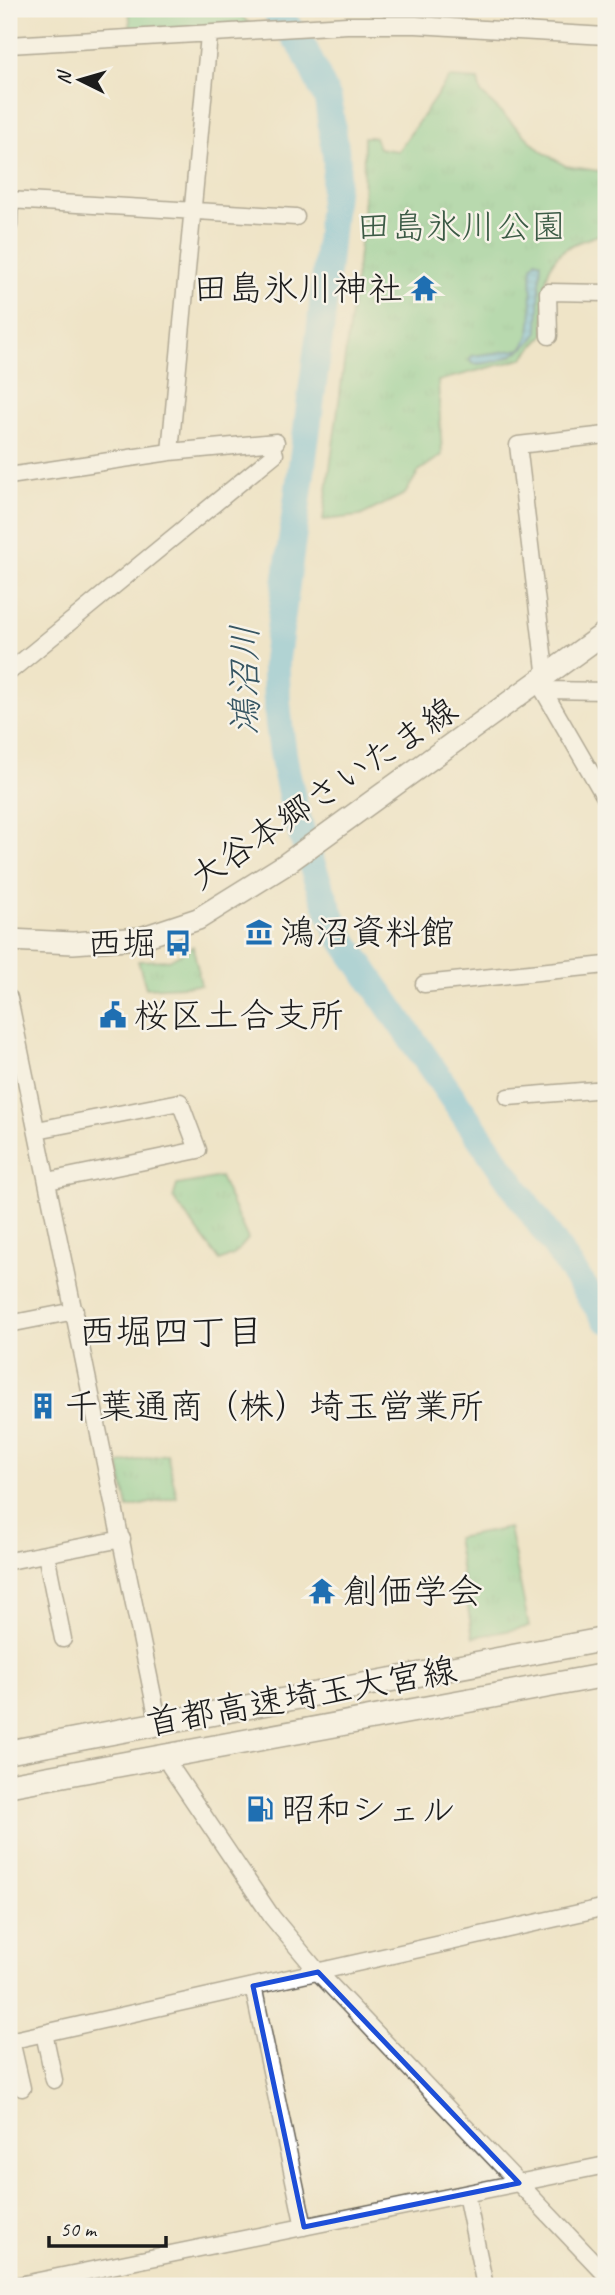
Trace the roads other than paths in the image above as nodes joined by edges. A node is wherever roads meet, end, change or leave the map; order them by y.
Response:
1 (209, 35) junction
2 (606, 36) edge
3 (9, 46) edge
4 (10, 200) edge
5 (193, 212) junction
6 (296, 217) dead end
7 (9, 226) edge
8 (606, 293) edge
9 (549, 336) dead end
10 (606, 435) edge
11 (170, 452) junction
12 (9, 476) edge
13 (606, 632) edge
14 (9, 672) edge
15 (543, 684) junction
16 (606, 691) edge
17 (606, 799) edge
18 (9, 940) edge
19 (606, 965) edge
20 (424, 984) dead end
21 (9, 998) edge
22 (25, 1076) junction
23 (9, 1079) edge
24 (606, 1089) edge
25 (509, 1097) dead end
26 (37, 1130) junction
27 (48, 1181) junction
28 (75, 1311) junction
29 (9, 1324) edge
30 (122, 1539) junction
31 (46, 1554) junction
32 (9, 1561) edge
33 (63, 1639) dead end
34 (606, 1639) edge
35 (606, 1652) edge
36 (606, 1675) edge
37 (606, 1686) edge
38 (159, 1725) junction
39 (9, 1752) edge
40 (9, 1763) edge
41 (170, 1766) junction
42 (9, 1785) edge
43 (9, 1796) edge
44 (606, 1907) edge
45 (318, 1972) junction
46 (253, 1986) junction
47 (44, 2033) junction
48 (10, 2040) edge
49 (54, 2080) dead end
50 (22, 2088) dead end
51 (606, 2165) edge
52 (519, 2183) junction
53 (466, 2194) junction
54 (304, 2227) junction
55 (606, 2275) edge
56 (14, 2286) edge
57 (485, 2286) edge

1 - 2 street
1 - 3 street
1 - 5 street
4 - 5 street
4 - 7 street
5 - 6 street
5 - 11 street
8 - 9 street
10 - 15 street
11 - 12 street
11 - 14 street
13 - 15 main road, 大谷本郷さいたま線
15 - 16 street
15 - 17 street
15 - 18 main road, 大谷本郷さいたま線
19 - 20 street
21 - 22 street
22 - 23 street
22 - 26 street
24 - 25 street
26 - 27 street
26 - 27 street
27 - 28 street
28 - 29 street
28 - 30 street
30 - 31 street
30 - 38 street
31 - 32 street
31 - 33 street
34 - 38 highway
35 - 40 highway, 首都高速埼玉大宮線
36 - 42 highway, 首都高速埼玉大宮線
37 - 41 highway
38 - 39 highway
41 - 43 highway
41 - 45 street
44 - 45 street
45 - 46 street
45 - 52 street
46 - 47 street
46 - 54 street
47 - 48 street
47 - 49 street
48 - 50 street
51 - 52 street
52 - 53 street
52 - 55 street
53 - 54 street
53 - 57 street
54 - 56 street

